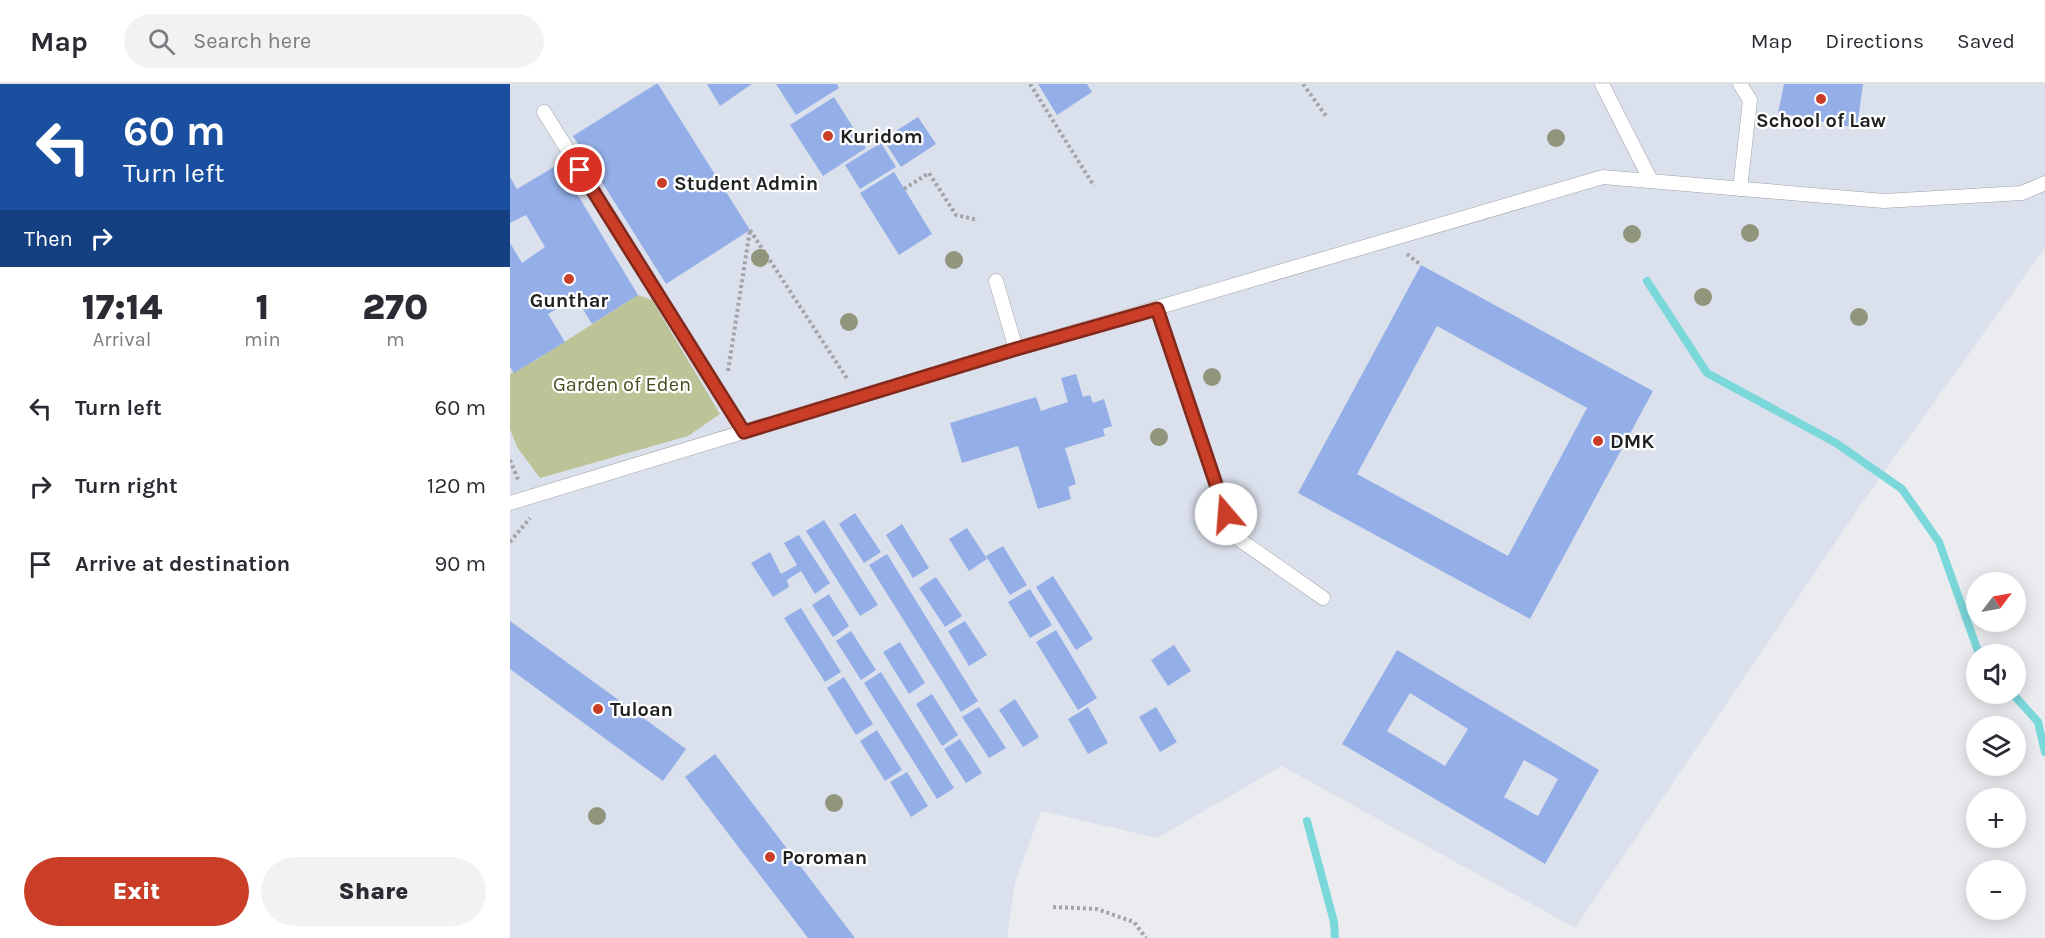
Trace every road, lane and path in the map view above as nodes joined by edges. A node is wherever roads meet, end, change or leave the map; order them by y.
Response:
1 (1030, 84) edge
2 (1303, 84) edge
3 (1602, 84) edge
4 (1740, 84) edge
5 (544, 112) dead end
6 (1326, 116) dead end
7 (1651, 181) junction
8 (2045, 183) edge
9 (1094, 186) dead end
10 (904, 189) dead end
11 (1740, 189) junction
12 (978, 220) dead end
13 (996, 281) dead end
14 (1157, 309) junction
15 (1016, 349) junction
16 (859, 397) junction
17 (724, 398) junction
18 (744, 432) junction
19 (510, 460) edge
20 (523, 492) dead end
21 (510, 503) edge
22 (530, 517) dead end
23 (510, 542) edge
24 (1323, 598) dead end
25 (1053, 907) dead end
26 (1146, 938) edge

1 - 9 path
2 - 6 path
3 - 7 lane
4 - 11 lane
5 - 17 lane
7 - 11 lane
7 - 14 lane
8 - 11 lane
10 - 12 path
13 - 15 lane
14 - 15 lane
14 - 24 lane
15 - 16 lane
16 - 17 path
16 - 18 lane
17 - 18 lane
18 - 21 lane
19 - 20 path
22 - 23 path
25 - 26 path

